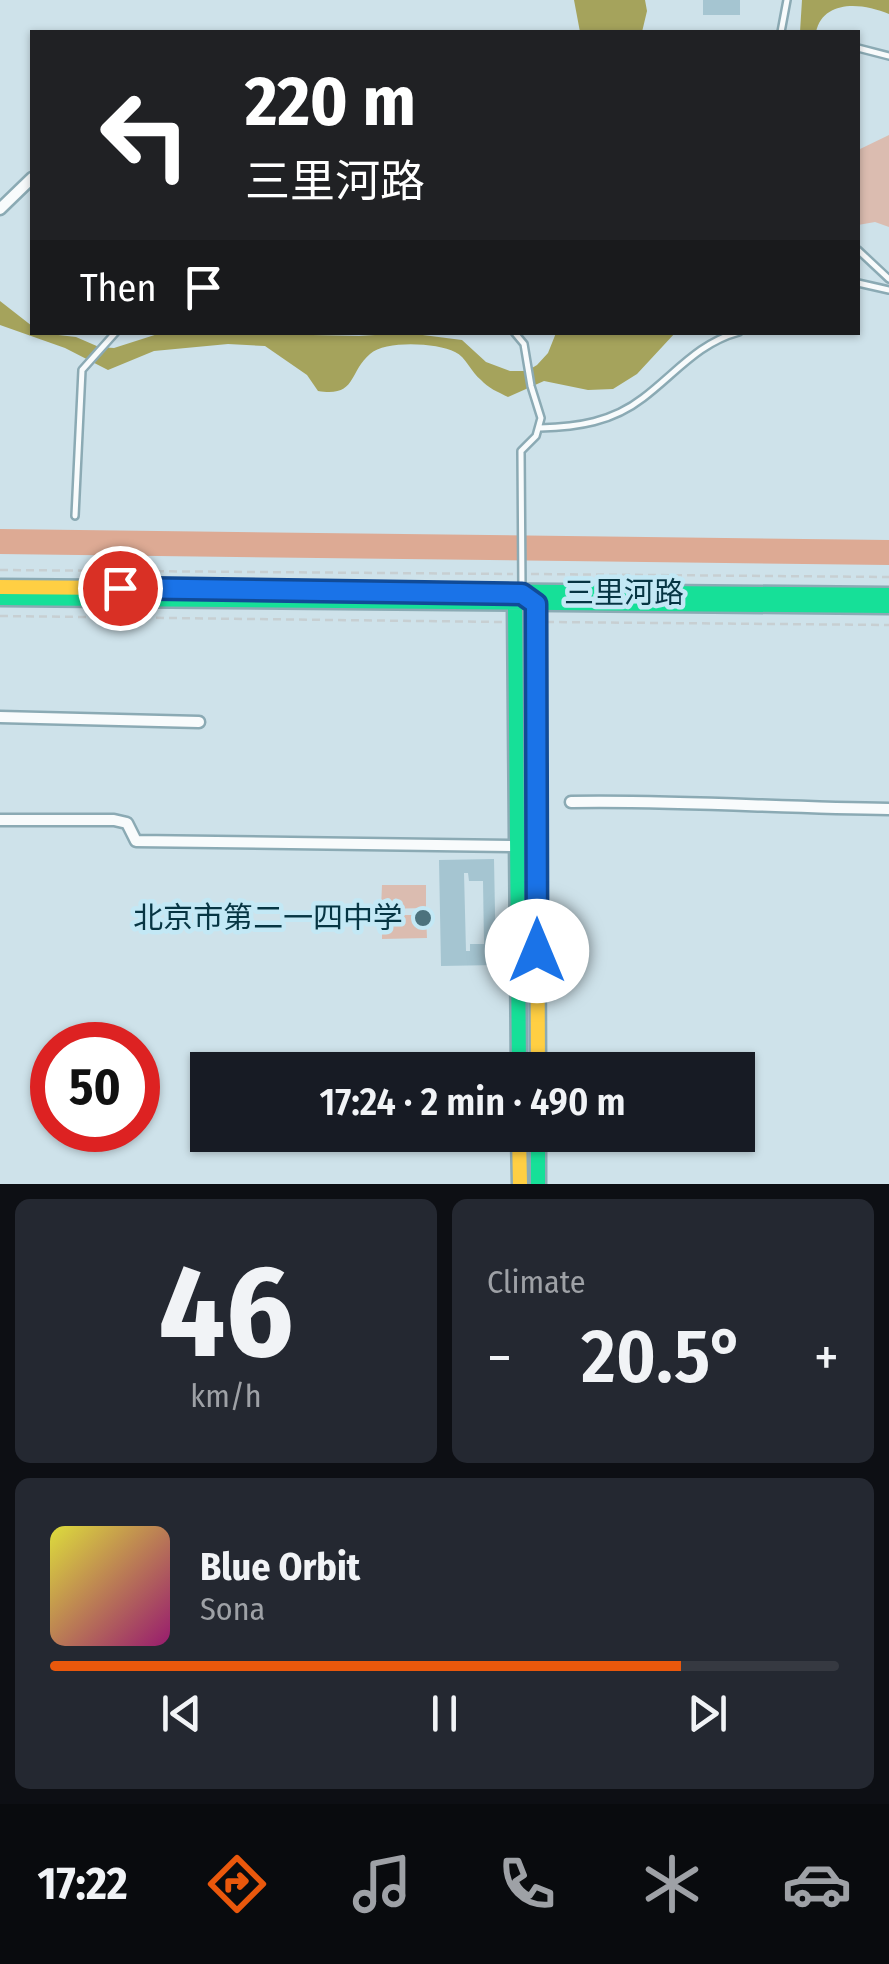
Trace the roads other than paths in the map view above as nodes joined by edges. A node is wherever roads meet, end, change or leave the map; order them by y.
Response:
1 (787, 0) edge
2 (781, 30) edge
3 (860, 49) edge
4 (889, 56) edge
5 (30, 180) edge
6 (0, 209) edge
7 (860, 252) edge
8 (889, 280) edge
9 (860, 285) edge
10 (889, 290) edge
11 (113, 335) edge
12 (516, 335) edge
13 (732, 335) edge
14 (539, 428) junction
15 (75, 516) dead end
16 (0, 588) edge
17 (889, 595) edge
18 (0, 598) edge
19 (518, 599) junction
20 (536, 604) junction
21 (889, 606) edge
22 (0, 717) edge
23 (199, 722) dead end
24 (571, 802) dead end
25 (889, 809) edge
26 (0, 820) edge
27 (517, 846) junction
28 (519, 1052) edge
29 (538, 1052) edge
30 (519, 1152) edge
31 (538, 1152) edge
32 (520, 1184) edge
33 (538, 1184) edge

1 - 2 lane
3 - 4 lane
5 - 6 street
7 - 8 lane
9 - 10 lane
11 - 15 lane
12 - 14 lane
13 - 14 lane
14 - 19 lane
16 - 19 main road, 三里河路
17 - 19 main road, 三里河路
18 - 19 main road, 三里河路
19 - 20 main road, 三里河路
19 - 27 main road
20 - 21 main road, 三里河路
20 - 29 main road
22 - 23 street
24 - 25 street
26 - 27 street
27 - 28 main road
30 - 32 main road
31 - 33 main road

